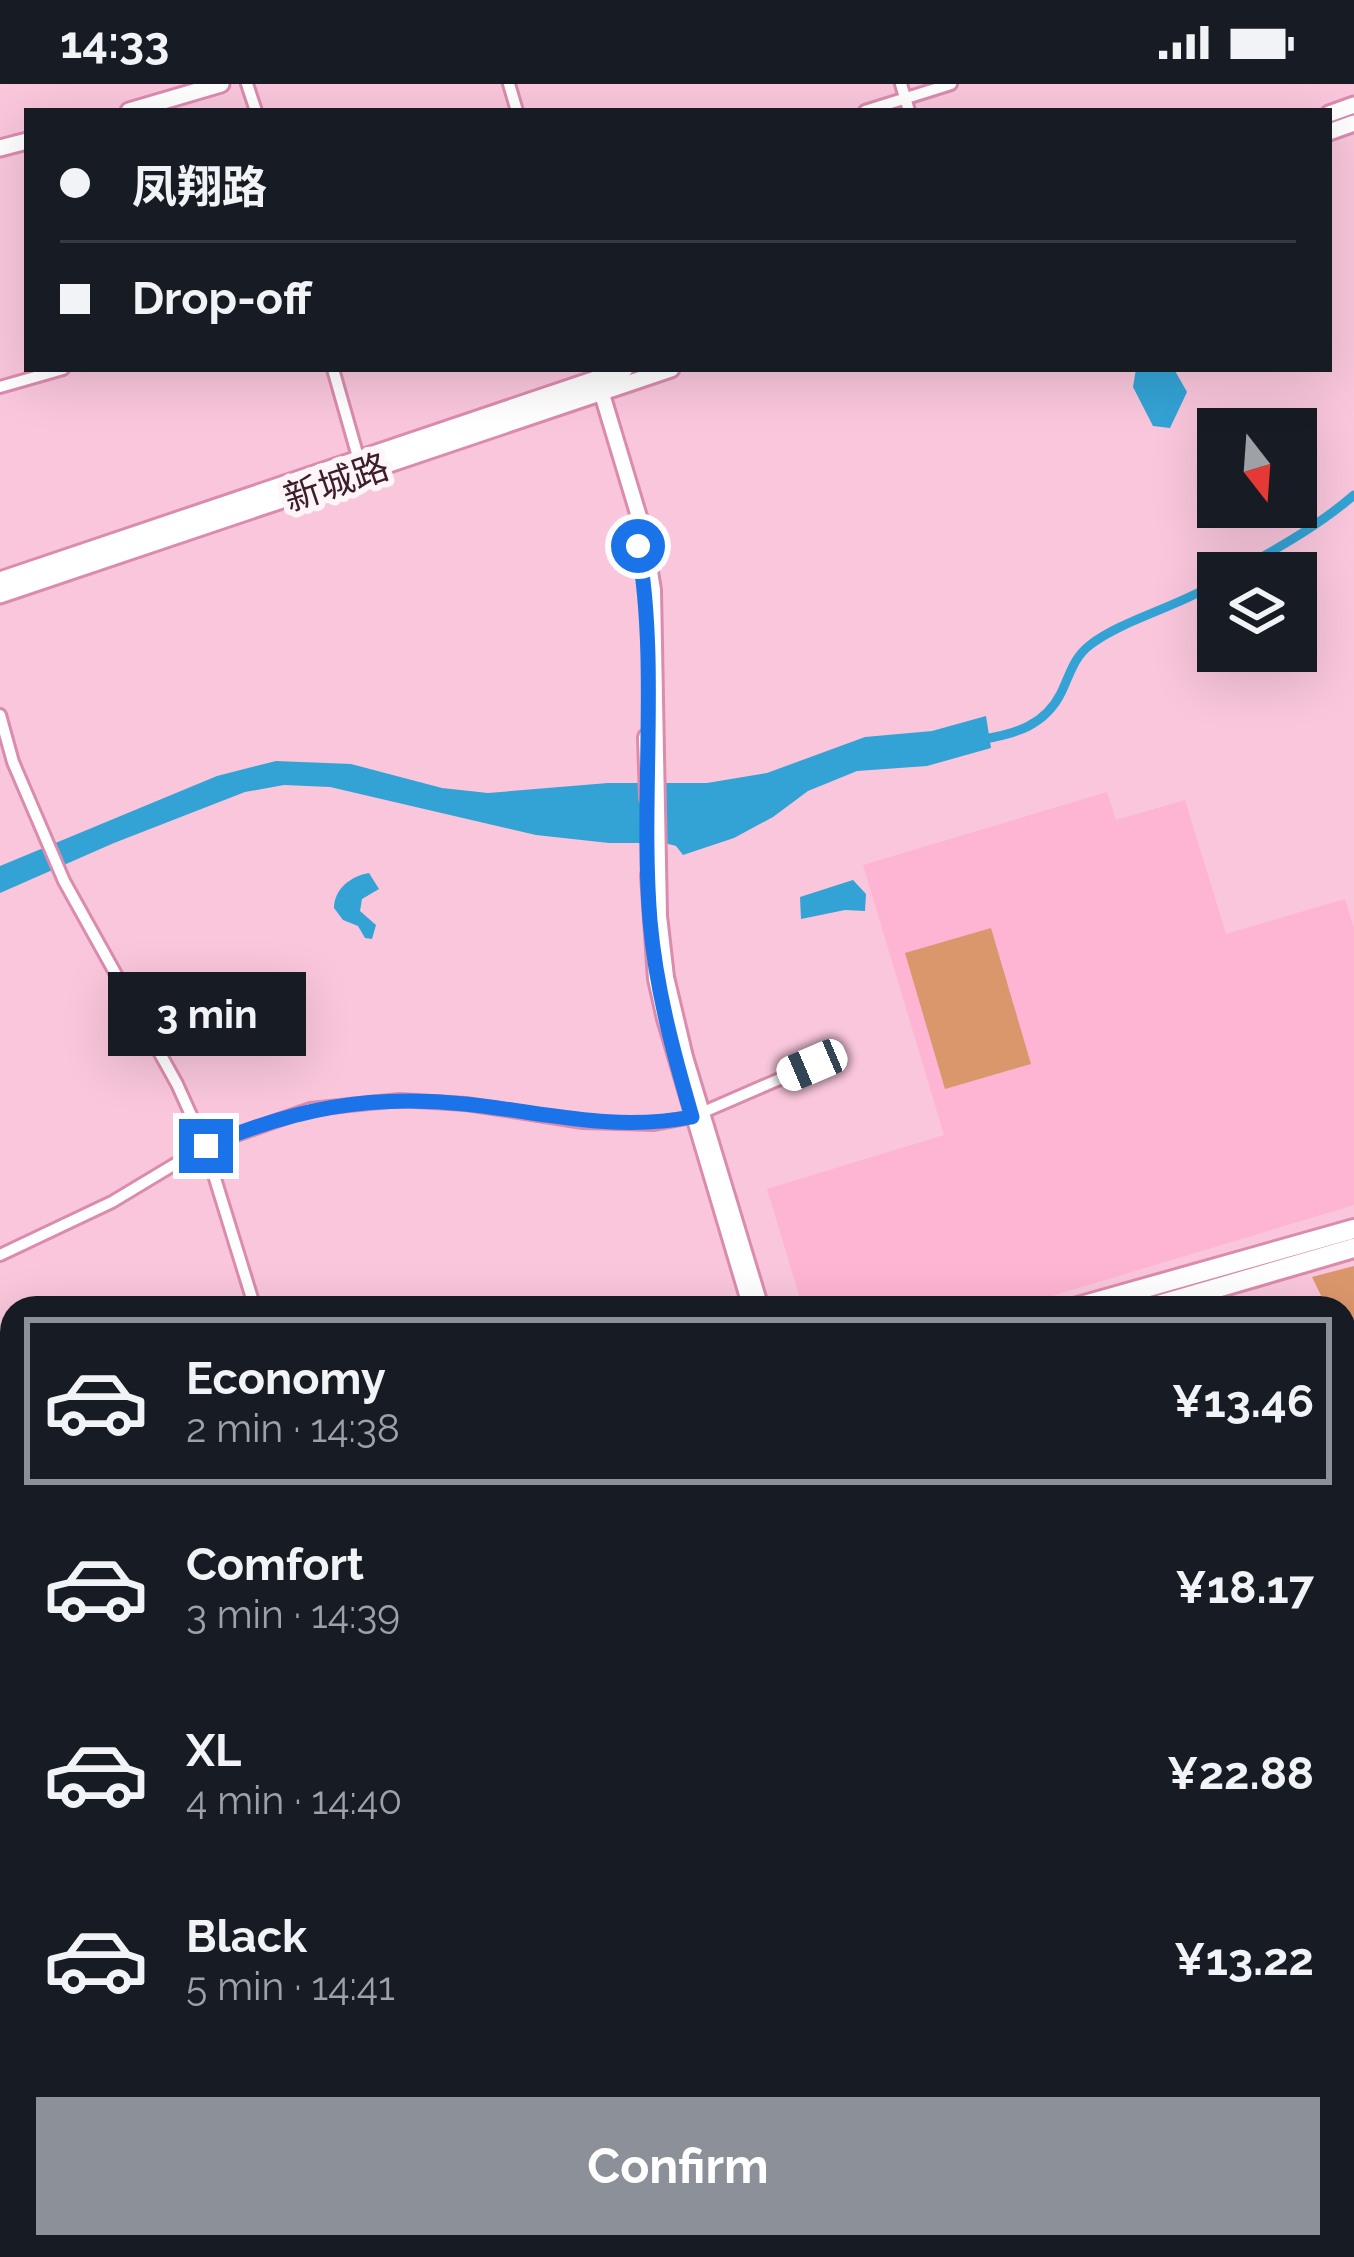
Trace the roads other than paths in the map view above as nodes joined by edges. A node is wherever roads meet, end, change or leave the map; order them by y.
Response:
1 (221, 84) edge
2 (901, 84) edge
3 (951, 84) edge
4 (905, 98) junction
5 (139, 108) edge
6 (874, 108) edge
7 (908, 108) edge
8 (52, 372) edge
9 (333, 372) edge
10 (652, 372) edge
11 (594, 381) edge
12 (0, 387) edge
13 (360, 465) junction
14 (0, 580) edge
15 (0, 595) edge
16 (0, 715) edge
17 (812, 1065) dead end
18 (697, 1115) junction
19 (206, 1146) junction
20 (1354, 1228) edge
21 (1354, 1248) edge
22 (0, 1255) edge
23 (251, 1296) edge
24 (748, 1296) edge
25 (757, 1296) edge
26 (1116, 1296) edge
27 (1189, 1296) edge

1 - 5 main road
2 - 4 street
3 - 4 street
4 - 6 street
4 - 7 street
8 - 12 street
9 - 13 street
10 - 11 main road, 新城路
11 - 13 main road, 新城路
11 - 18 street
13 - 14 main road, 新城路
13 - 15 main road, 新城路
16 - 19 street
17 - 18 street
18 - 19 street
18 - 24 street
18 - 25 street
19 - 22 street
19 - 23 street
20 - 26 highway
21 - 27 highway

